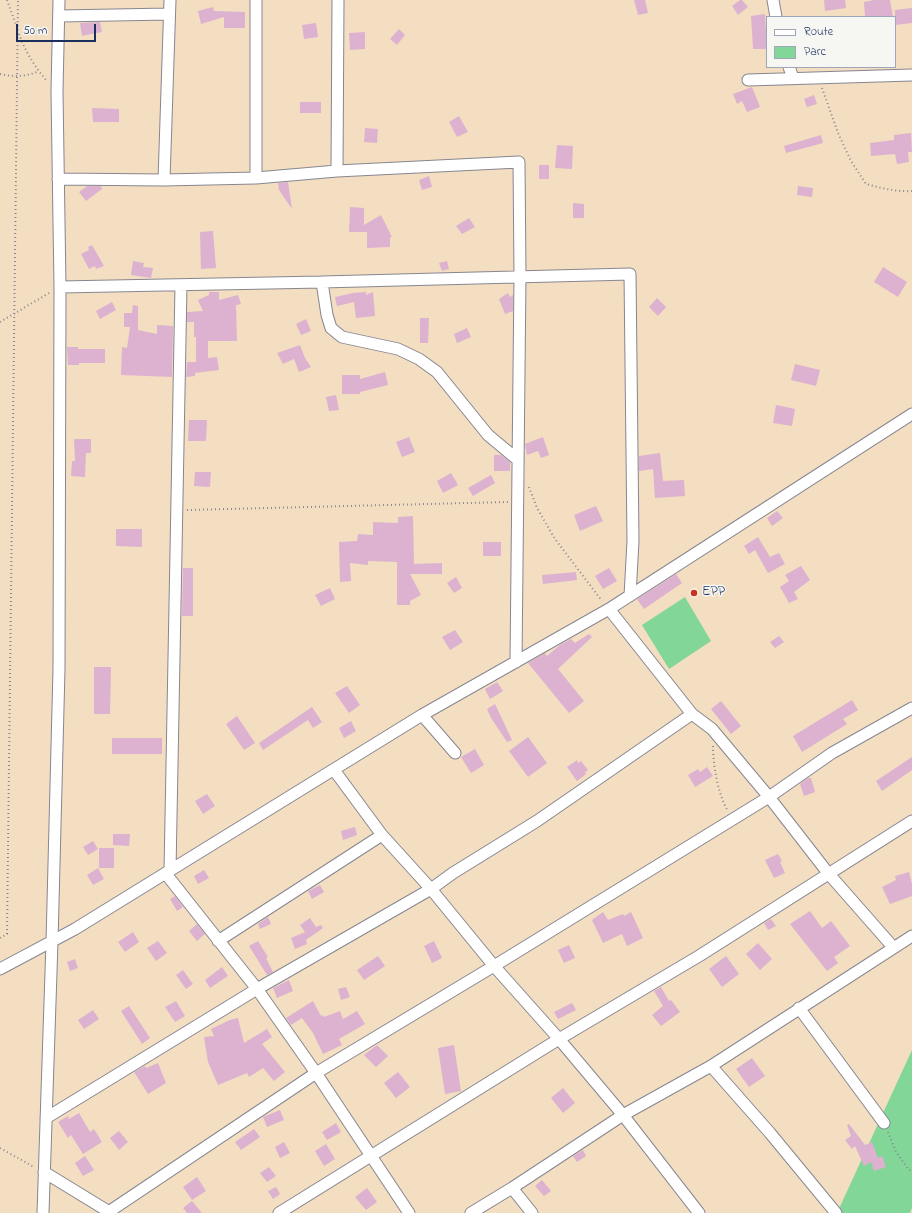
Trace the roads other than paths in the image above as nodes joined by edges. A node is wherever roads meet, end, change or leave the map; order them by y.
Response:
1 (59, 0) edge
2 (170, 0) edge
3 (256, 0) edge
4 (338, 0) edge
5 (773, 0) edge
6 (169, 14) junction
7 (59, 16) junction
8 (776, 16) edge
9 (791, 72) edge
10 (912, 75) edge
11 (748, 80) dead end
12 (337, 171) junction
13 (256, 178) junction
14 (58, 179) junction
15 (164, 180) junction
16 (520, 276) junction
17 (322, 282) junction
18 (181, 285) junction
19 (60, 287) junction
20 (912, 414) edge
21 (518, 460) junction
22 (630, 596) junction
23 (609, 610) junction
24 (516, 662) junction
25 (912, 708) edge
26 (692, 714) junction
27 (422, 715) junction
28 (455, 753) dead end
29 (334, 770) junction
30 (769, 797) junction
31 (912, 821) edge
32 (382, 835) junction
33 (168, 872) junction
34 (828, 873) junction
35 (431, 889) junction
36 (912, 936) edge
37 (218, 941) junction
38 (52, 942) junction
39 (892, 947) junction
40 (494, 966) junction
41 (0, 969) edge
42 (257, 990) junction
43 (799, 1008) junction
44 (559, 1039) junction
45 (712, 1066) junction
46 (316, 1073) junction
47 (623, 1115) junction
48 (46, 1118) junction
49 (884, 1123) road end
50 (371, 1156) junction
51 (44, 1172) junction
52 (512, 1188) junction
53 (43, 1213) edge
54 (109, 1213) edge
55 (279, 1213) edge
56 (409, 1213) edge
57 (471, 1213) edge
58 (532, 1213) edge
59 (699, 1213) edge
60 (836, 1213) edge

1 - 7 street
2 - 6 street
3 - 13 street
4 - 12 street
5 - 8 street
6 - 7 street
6 - 15 street
7 - 14 street
9 - 10 street
9 - 11 street
12 - 13 street
12 - 16 street
13 - 15 street
14 - 15 street
14 - 19 street
16 - 17 street
16 - 21 street
16 - 22 street
17 - 18 street
17 - 21 street
18 - 19 street
18 - 33 street
19 - 38 street
20 - 22 street
21 - 24 street
22 - 23 street
23 - 24 street
23 - 26 street
24 - 27 street
25 - 30 street
26 - 30 street
26 - 35 street
27 - 28 street
27 - 29 street
29 - 32 street
29 - 33 street
30 - 34 street
30 - 40 street
31 - 34 street
32 - 35 street
32 - 37 street
33 - 37 street
33 - 38 street
34 - 39 street
34 - 44 street
35 - 40 street
35 - 42 street
36 - 39 street
37 - 42 street
38 - 41 street
38 - 48 street
39 - 43 street
40 - 44 street
40 - 46 street
42 - 46 street
42 - 48 street
43 - 45 street
43 - 49 street
44 - 47 street
44 - 50 street
45 - 47 street
45 - 60 street
46 - 50 street
46 - 54 street
47 - 52 street
47 - 59 street
48 - 51 street
50 - 55 street
50 - 56 street
51 - 53 street
51 - 54 street
52 - 57 street
52 - 58 street

